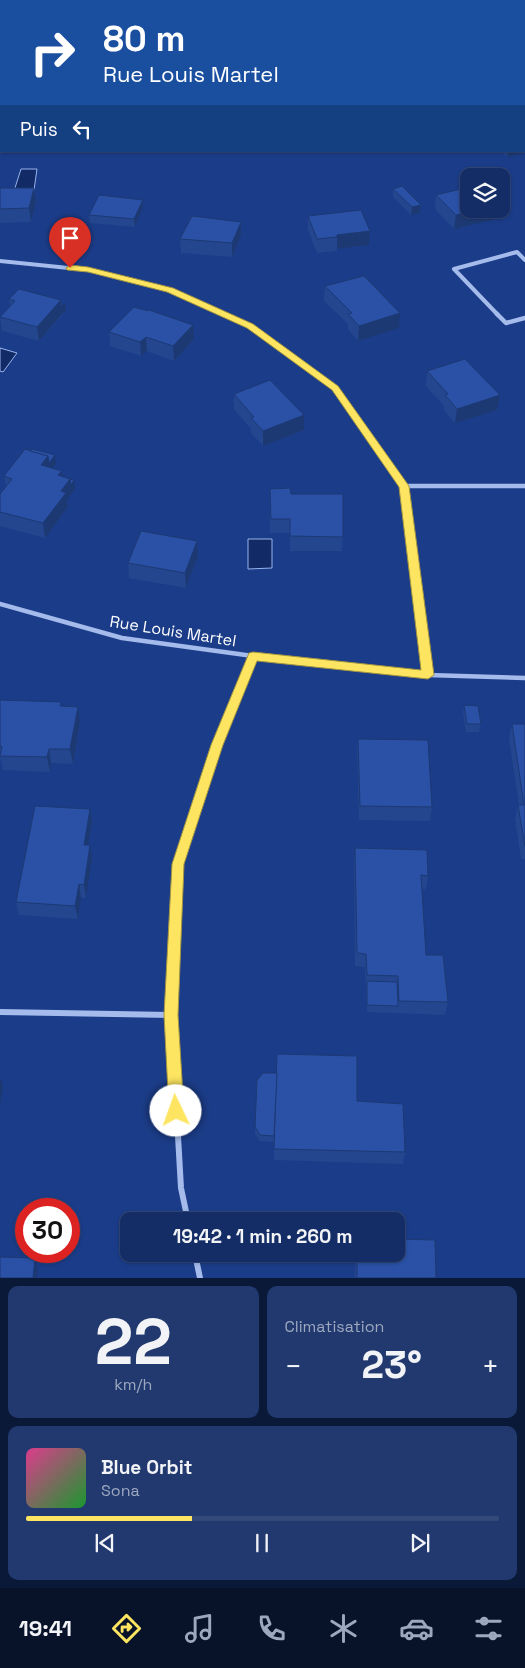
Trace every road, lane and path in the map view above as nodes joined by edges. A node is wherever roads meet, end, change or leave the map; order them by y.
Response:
1 (525, 260) edge
2 (0, 261) edge
3 (525, 318) edge
4 (404, 486) junction
5 (525, 486) edge
6 (0, 604) edge
7 (253, 656) junction
8 (428, 675) junction
9 (525, 678) edge
10 (0, 1012) edge
11 (171, 1015) junction
12 (186, 1212) edge
13 (197, 1262) edge
14 (200, 1278) edge

1 - 3 street
2 - 4 street
4 - 5 street
4 - 8 street
6 - 7 street, Rue Louis Martel
7 - 8 street, Rue Louis Martel
7 - 11 street
8 - 9 street, Rue Louis Martel
10 - 11 street
11 - 12 street
13 - 14 street

